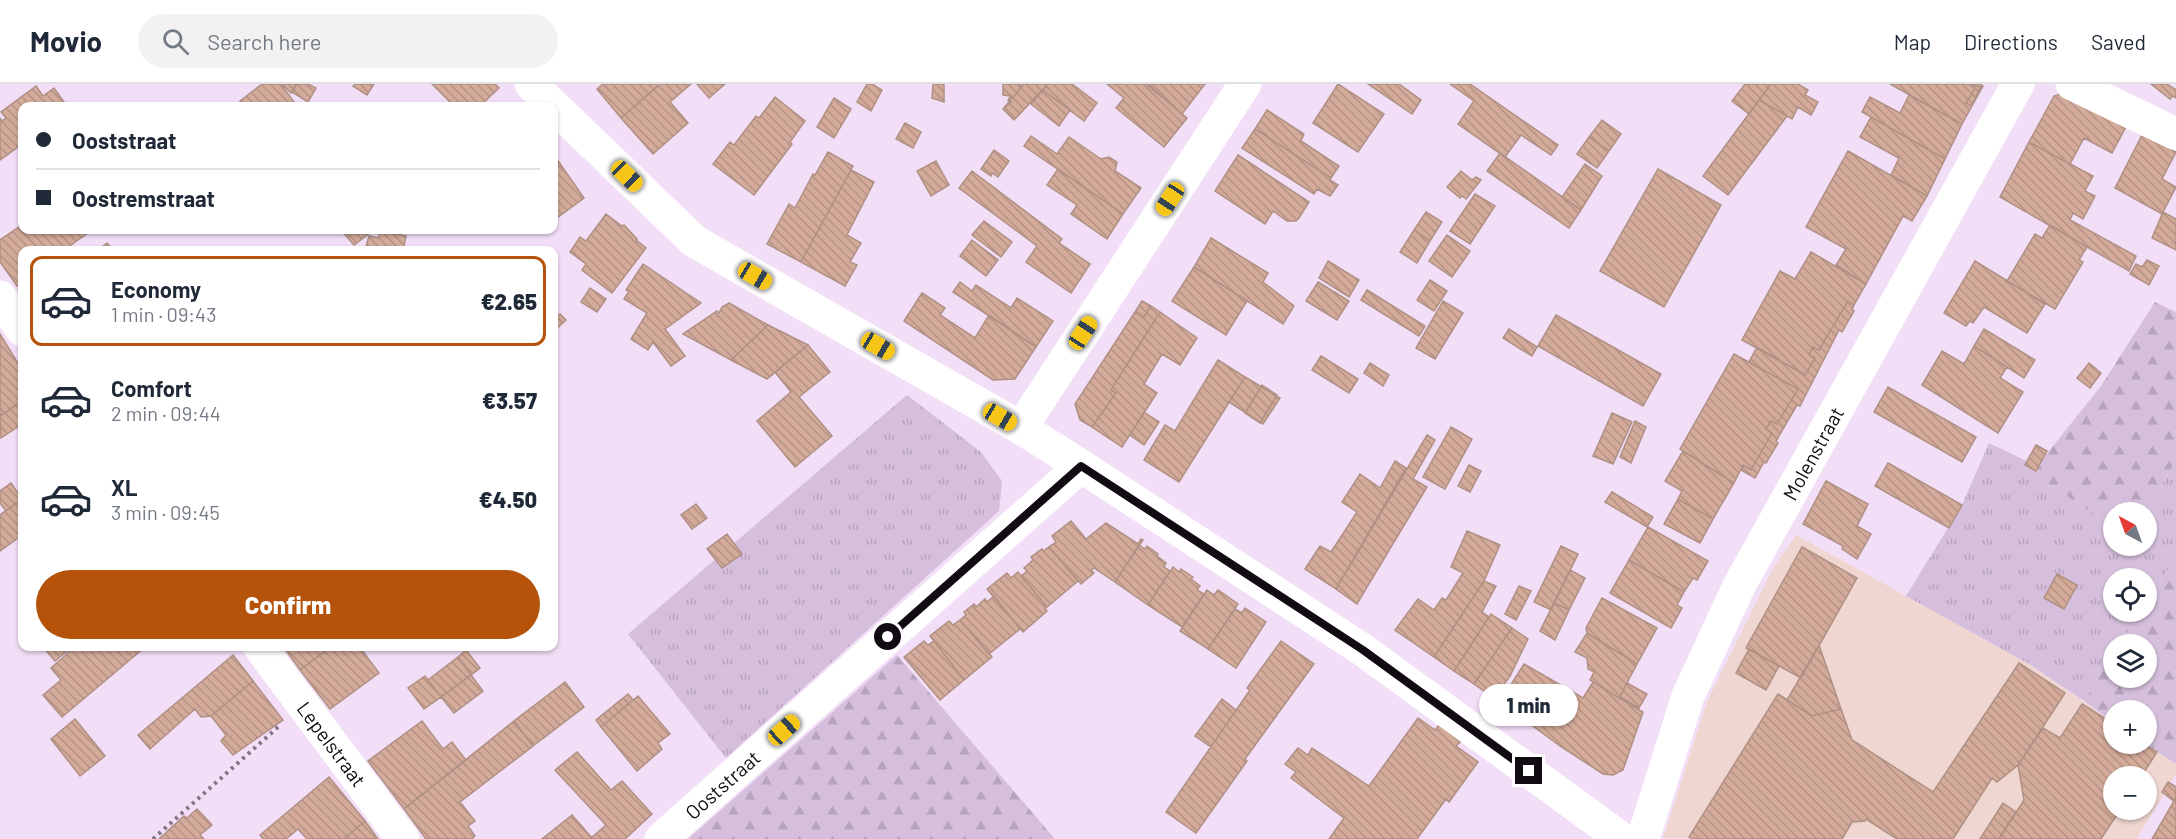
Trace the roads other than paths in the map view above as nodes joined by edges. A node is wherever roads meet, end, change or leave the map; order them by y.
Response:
1 (531, 84) edge
2 (1245, 84) edge
3 (2018, 84) edge
4 (2072, 84) edge
5 (550, 102) edge
6 (558, 110) edge
7 (2176, 134) edge
8 (0, 297) edge
9 (18, 324) edge
10 (1021, 428) junction
11 (1081, 466) junction
12 (263, 651) edge
13 (403, 839) edge
14 (661, 839) edge
15 (1622, 839) edge
16 (1642, 839) edge

1 - 5 street
2 - 10 street
3 - 16 street, Molenstraat
4 - 7 street
6 - 10 street
8 - 9 street
10 - 11 street
11 - 14 street, Ooststraat
11 - 15 street
12 - 13 street, Lepelstraat

